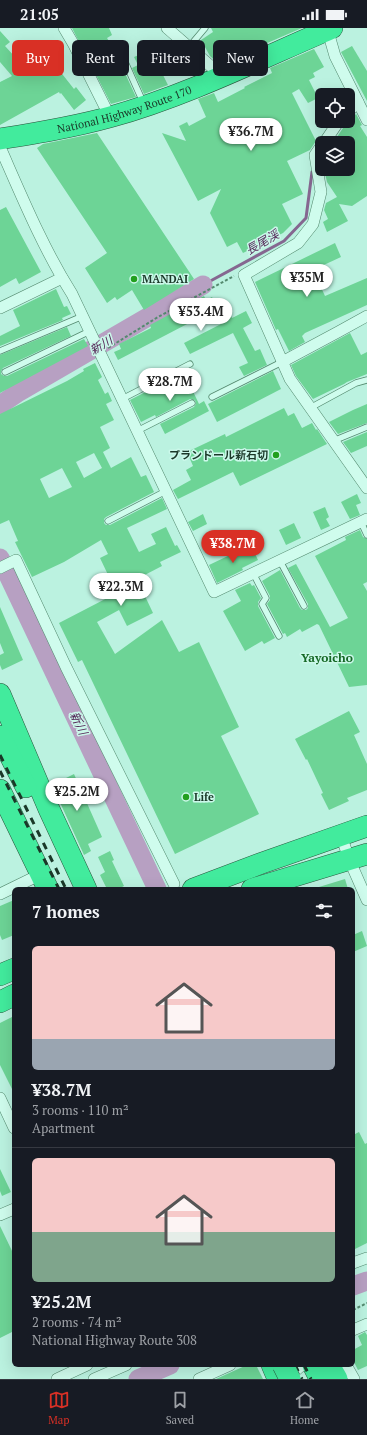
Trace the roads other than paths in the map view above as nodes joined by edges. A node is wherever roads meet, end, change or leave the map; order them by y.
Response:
1 (64, 28) edge
2 (167, 28) edge
3 (205, 28) edge
4 (329, 29) edge
5 (180, 40) edge
6 (195, 40) edge
7 (268, 56) edge
8 (205, 62) edge
9 (213, 68) edge
10 (129, 71) edge
11 (222, 76) edge
12 (358, 102) junction
13 (355, 105) edge
14 (144, 106) junction
15 (110, 117) junction
16 (367, 120) edge
17 (0, 139) edge
18 (0, 147) edge
19 (318, 176) edge
20 (62, 278) junction
21 (0, 308) edge
22 (83, 316) junction
23 (367, 316) edge
24 (90, 331) junction
25 (0, 350) edge
26 (282, 362) junction
27 (190, 364) dead end
28 (5, 372) dead end
29 (367, 380) edge
30 (212, 397) dead end
31 (122, 399) junction
32 (192, 403) dead end
33 (310, 408) junction
34 (367, 427) edge
35 (137, 431) junction
36 (333, 441) junction
37 (367, 488) edge
38 (166, 491) junction
39 (364, 520) edge
40 (108, 521) dead end
41 (367, 535) edge
42 (280, 560) junction
43 (0, 568) edge
44 (253, 573) junction
45 (304, 606) dead end
46 (279, 636) dead end
47 (0, 694) edge
48 (0, 711) edge
49 (0, 736) edge
50 (0, 790) edge
51 (48, 807) junction
52 (2, 819) edge
53 (367, 826) edge
54 (340, 835) junction
55 (358, 856) edge
56 (39, 885) edge
57 (76, 887) edge
58 (85, 887) edge
59 (184, 887) edge
60 (258, 887) edge
61 (12, 891) edge
62 (0, 894) edge
63 (367, 900) edge
64 (12, 970) edge
65 (0, 975) edge
66 (12, 996) edge
67 (0, 1002) edge
68 (0, 1098) edge
69 (12, 1124) edge
70 (12, 1210) edge
71 (0, 1215) edge
72 (367, 1258) edge
73 (355, 1262) edge
74 (367, 1324) edge
75 (355, 1329) edge
76 (83, 1367) edge
77 (121, 1367) edge
78 (226, 1367) edge
79 (273, 1367) edge
80 (284, 1367) edge
81 (300, 1367) edge
82 (314, 1367) edge
83 (329, 1367) edge
84 (347, 1367) edge
85 (57, 1379) edge
86 (94, 1379) edge
87 (199, 1379) edge
88 (279, 1379) edge
89 (285, 1379) edge
90 (290, 1379) edge
91 (320, 1379) edge
92 (336, 1379) edge
93 (354, 1379) edge

1 - 15 street
2 - 5 street
3 - 6 lane
4 - 7 highway, National Highway Route 170
4 - 12 street
8 - 9 street
10 - 14 lane
11 - 14 highway, National Highway Route 170
12 - 13 street
12 - 16 street
14 - 15 highway, National Highway Route 170
15 - 17 highway, National Highway Route 170
18 - 20 street
19 - 26 street
20 - 21 street
20 - 22 street
22 - 24 street
22 - 25 lane
23 - 26 street
24 - 28 lane
24 - 31 street
26 - 30 lane
26 - 33 street
27 - 31 lane
29 - 33 lane
31 - 35 street
32 - 35 lane
33 - 36 street
34 - 36 lane
35 - 38 street
36 - 37 street
38 - 40 lane
38 - 44 street
39 - 41 lane
39 - 42 street
42 - 44 street
42 - 45 lane
43 - 59 street
44 - 46 lane
47 - 51 highway
48 - 51 highway
49 - 57 highway
50 - 56 highway
51 - 58 highway
52 - 56 highway
53 - 54 highway
54 - 55 street
54 - 59 highway
55 - 60 highway
55 - 63 street
61 - 62 street
64 - 65 highway
66 - 67 highway
68 - 69 street
70 - 71 street
72 - 73 street
74 - 75 street
76 - 85 street
77 - 86 street
78 - 87 street
79 - 88 highway
80 - 90 highway, bridge
81 - 89 street
82 - 91 highway
83 - 92 highway
84 - 93 street

